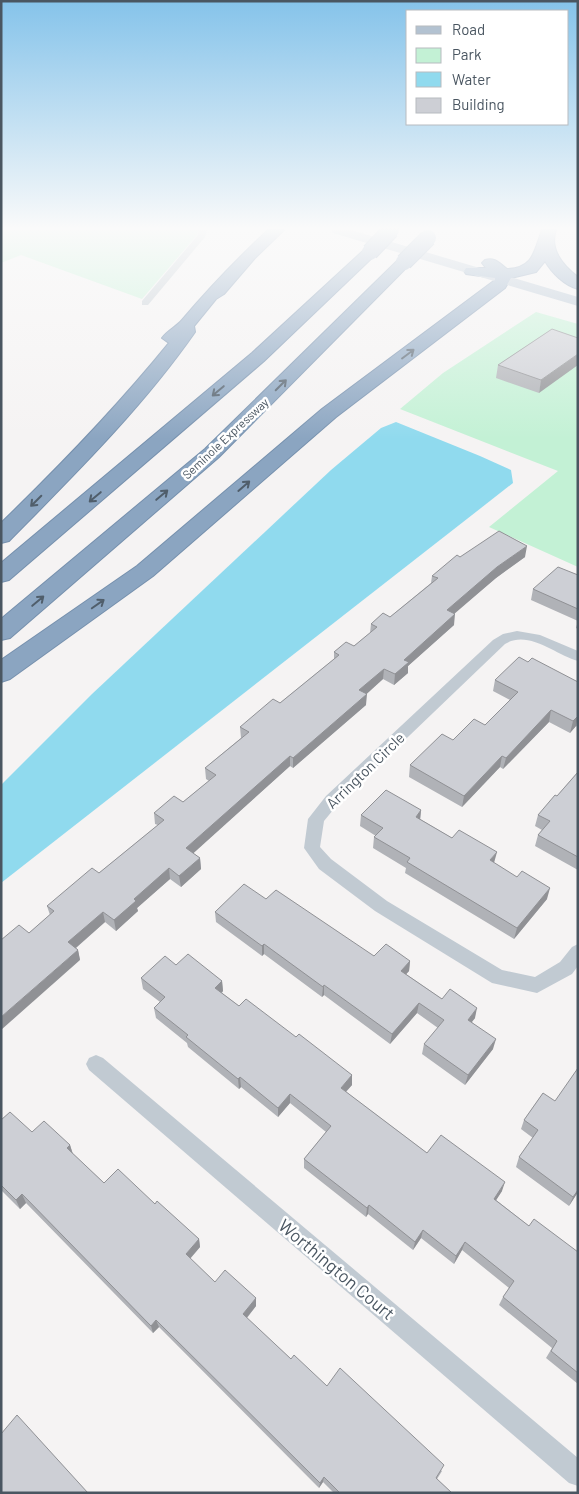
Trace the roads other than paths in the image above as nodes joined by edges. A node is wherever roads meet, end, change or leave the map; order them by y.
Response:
1 (146, 300) edge
2 (207, 300) edge
3 (319, 300) edge
4 (366, 300) edge
5 (474, 300) edge
6 (144, 302) dead end
7 (1, 536) edge
8 (1, 575) edge
9 (1, 632) edge
10 (578, 657) edge
11 (1, 673) edge
12 (578, 952) edge
13 (96, 1064) dead end
14 (578, 1474) edge

1 - 6 street
2 -> 7 highway
3 -> 8 highway, bridge
9 -> 4 highway, Seminole Expressway, bridge
11 -> 5 highway
10 - 12 street, Arrington Circle
13 - 14 street, Worthington Court

